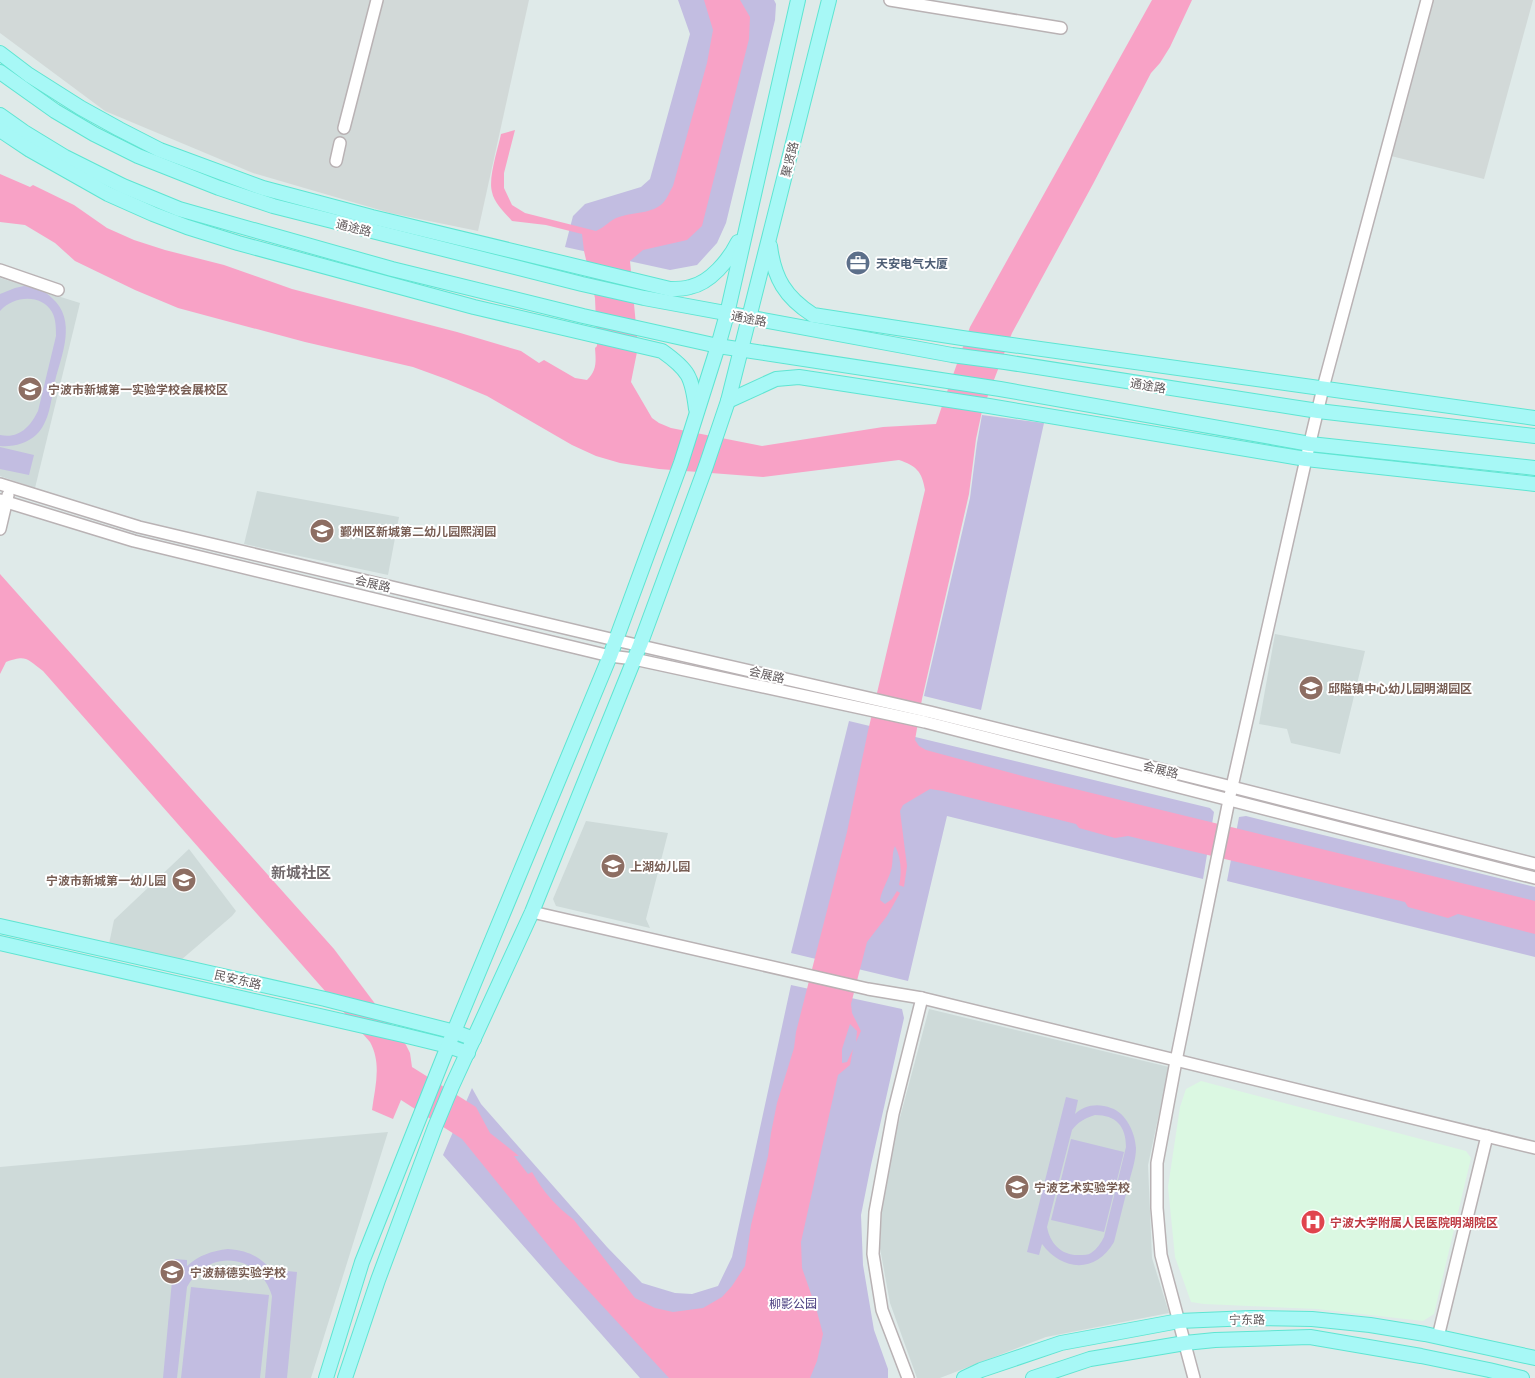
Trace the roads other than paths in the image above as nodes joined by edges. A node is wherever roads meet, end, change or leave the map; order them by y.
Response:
1 (377, 0) edge
2 (798, 0) edge
3 (829, 0) edge
4 (890, 0) edge
5 (1427, 0) edge
6 (1061, 28) dead end
7 (0, 54) edge
8 (0, 72) edge
9 (0, 115) edge
10 (344, 128) dead end
11 (0, 130) edge
12 (340, 143) dead end
13 (336, 161) dead end
14 (746, 228) junction
15 (769, 240) junction
16 (0, 270) edge
17 (58, 290) dead end
18 (727, 314) junction
19 (749, 318) junction
20 (718, 346) junction
21 (742, 350) junction
22 (1323, 388) junction
23 (728, 401) junction
24 (1318, 411) junction
25 (1535, 418) edge
26 (695, 420) junction
27 (1535, 436) edge
28 (1310, 444) junction
29 (1306, 459) junction
30 (1535, 468) edge
31 (1535, 484) edge
32 (5, 486) edge
33 (3, 501) edge
34 (0, 529) edge
35 (615, 640) junction
36 (640, 644) junction
37 (610, 656) junction
38 (634, 658) junction
39 (927, 717) junction
40 (1232, 787) junction
41 (1229, 800) junction
42 (1535, 864) edge
43 (1535, 878) edge
44 (532, 912) junction
45 (0, 926) edge
46 (0, 943) edge
47 (922, 998) junction
48 (455, 1032) junction
49 (474, 1039) junction
50 (448, 1046) junction
51 (468, 1053) junction
52 (1176, 1061) junction
53 (1487, 1136) junction
54 (1535, 1148) edge
55 (1178, 1321) junction
56 (1438, 1336) junction
57 (1185, 1343) junction
58 (1535, 1358) edge
59 (326, 1378) edge
60 (345, 1378) edge
61 (908, 1378) edge
62 (964, 1378) edge
63 (1033, 1378) edge
64 (1194, 1378) edge
65 (1522, 1378) edge

1 - 10 street
2 - 14 main road
3 - 15 main road, 聚贤路
4 - 6 street
5 - 22 street
7 - 14 main road
8 - 18 main road, 通途路
9 - 20 main road
11 - 26 main road
12 - 13 street
14 - 18 main road
15 - 19 main road, 聚贤路
15 - 22 main road
16 - 17 street
18 - 19 main road, 通途路
18 - 20 main road
19 - 21 main road, 聚贤路
19 - 24 main road, 通途路
20 - 21 main road
20 - 26 main road
21 - 23 main road, 聚贤路
21 - 28 main road
22 - 24 street
22 - 25 main road
23 - 29 main road
23 - 36 main road, 聚贤路
24 - 27 main road, 通途路
24 - 28 street
26 - 35 main road
28 - 29 street
28 - 30 main road
29 - 31 main road
29 - 40 street
32 - 33 street
32 - 35 street, 会展路
33 - 34 street
33 - 37 street, 会展路
35 - 36 street, 会展路
35 - 37 main road
36 - 38 main road, 聚贤路
36 - 39 street, 会展路
37 - 38 street, 会展路
37 - 48 main road
38 - 39 street, 会展路
38 - 44 main road, 聚贤路
39 - 40 street, 会展路
39 - 41 street, 会展路
40 - 41 street
40 - 42 street, 会展路
41 - 43 street, 会展路
41 - 52 street
44 - 47 street
44 - 49 main road, 聚贤路
45 - 48 main road, 民安东路
46 - 50 main road, 民安东路
47 - 52 street
47 - 61 street
48 - 49 main road, 民安东路
48 - 50 main road
49 - 51 main road, 聚贤路
50 - 51 main road, 民安东路
50 - 59 main road
51 - 60 main road, 聚贤路
52 - 53 street
52 - 55 street
53 - 54 street
53 - 56 street
55 - 56 main road, 宁东路
55 - 57 street
55 - 62 main road, 宁东路
56 - 58 main road, 宁东路
57 - 63 main road, 宁东路
57 - 64 street
57 - 65 main road, 宁东路

